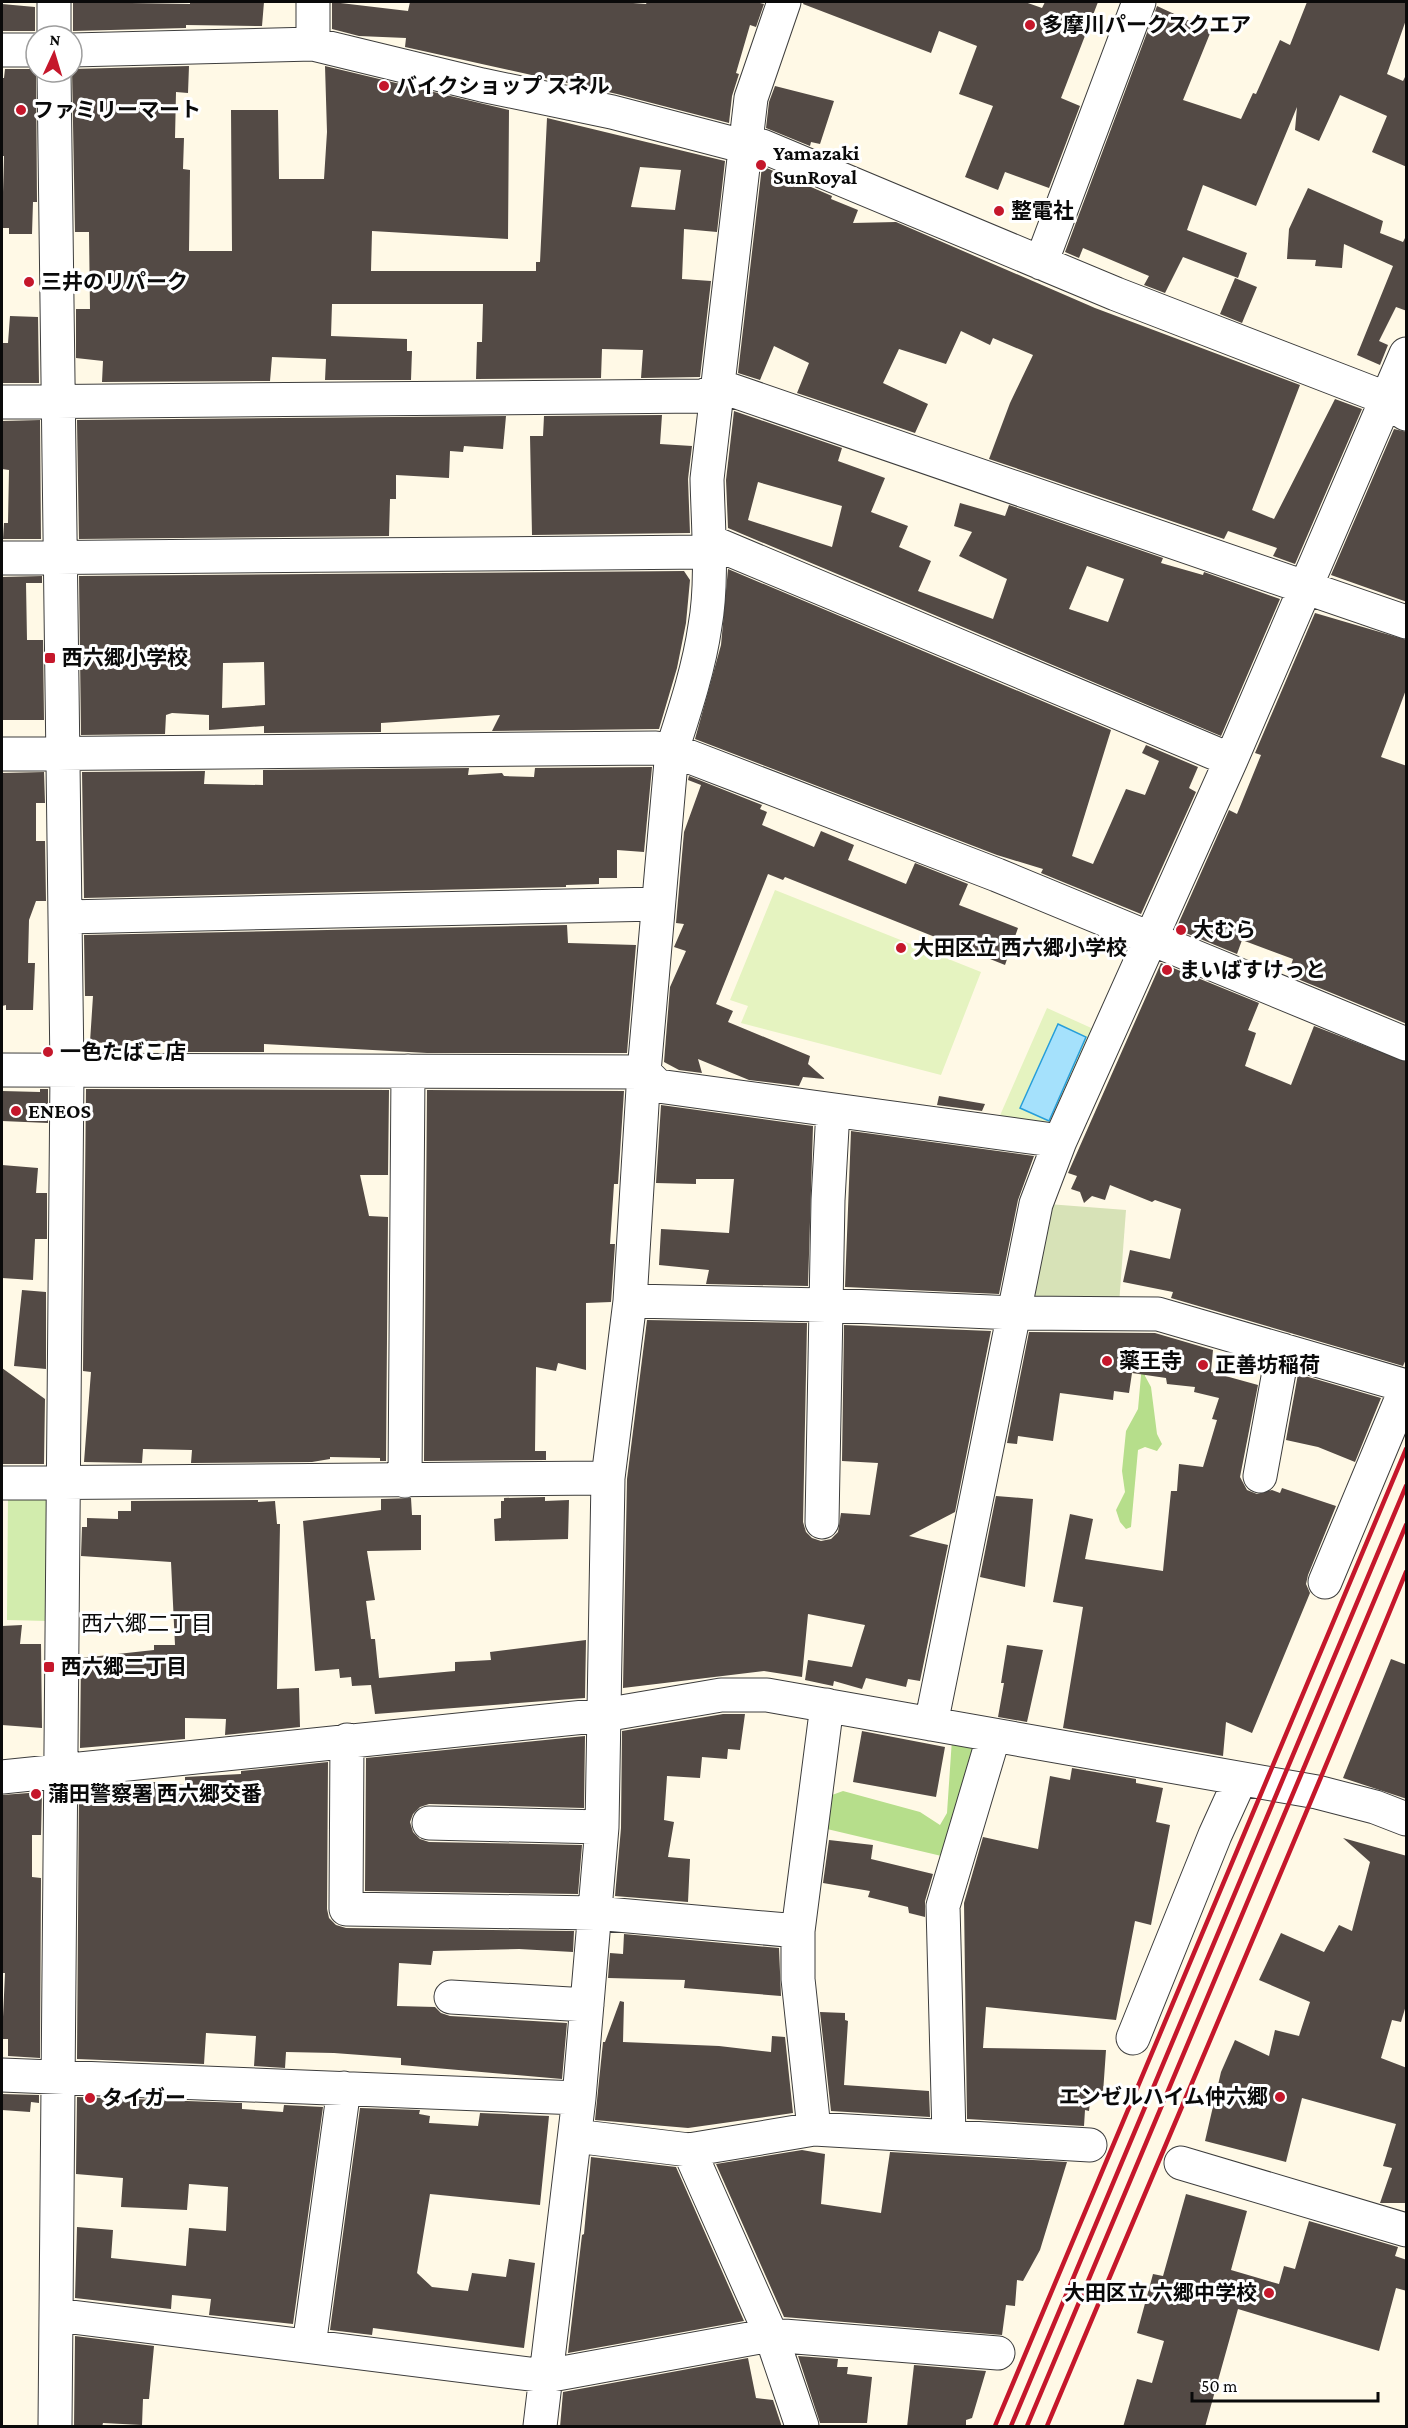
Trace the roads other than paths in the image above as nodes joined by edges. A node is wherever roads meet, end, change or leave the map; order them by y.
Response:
1 (54, 2) edge
2 (312, 2) edge
3 (784, 2) edge
4 (1139, 2) edge
5 (54, 24) edge
6 (313, 44) junction
7 (2, 50) edge
8 (24, 50) edge
9 (84, 50) edge
10 (54, 84) edge
11 (745, 143) junction
12 (1041, 263) junction
13 (1407, 354) edge
14 (716, 390) junction
15 (58, 401) junction
16 (2, 402) edge
17 (1396, 408) edge
18 (708, 546) junction
19 (61, 557) junction
20 (2, 558) edge
21 (1306, 586) junction
22 (1407, 622) edge
23 (672, 750) junction
24 (63, 752) junction
25 (2, 754) edge
26 (1231, 760) junction
27 (658, 904) junction
28 (65, 917) junction
29 (1152, 940) junction
30 (1407, 1044) edge
31 (2, 1070) edge
32 (67, 1071) junction
33 (408, 1071) junction
34 (644, 1072) junction
35 (833, 1110) junction
36 (1060, 1142) junction
37 (630, 1301) junction
38 (826, 1305) junction
39 (1015, 1314) junction
40 (1283, 1350) junction
41 (1407, 1387) edge
42 (1260, 1476) dead end
43 (608, 1478) junction
44 (405, 1481) junction
45 (2, 1483) edge
46 (62, 1484) junction
47 (822, 1522) dead end
48 (1325, 1582) dead end
49 (827, 1706) junction
50 (604, 1715) junction
51 (931, 1724) junction
52 (994, 1735) junction
53 (347, 1740) junction
54 (59, 1769) junction
55 (2, 1777) edge
56 (1240, 1780) junction
57 (1407, 1819) edge
58 (429, 1823) dead end
59 (603, 1827) junction
60 (595, 1913) junction
61 (798, 1931) junction
62 (451, 1997) dead end
63 (587, 2005) junction
64 (1133, 2038) dead end
65 (2, 2075) edge
66 (57, 2077) junction
67 (344, 2088) junction
68 (579, 2098) junction
69 (814, 2129) junction
70 (575, 2136) junction
71 (949, 2136) junction
72 (1090, 2145) dead end
73 (689, 2150) junction
74 (1181, 2163) dead end
75 (1407, 2230) edge
76 (56, 2315) junction
77 (771, 2335) junction
78 (309, 2346) junction
79 (998, 2353) dead end
80 (546, 2376) junction
81 (55, 2427) edge
82 (540, 2427) edge
83 (802, 2427) edge

1 - 5 street
2 - 6 street
3 - 11 street
4 - 12 street
6 - 9 street
6 - 11 street
7 - 8 street
10 - 15 street
11 - 12 street
11 - 14 street
12 - 17 street
13 - 17 street
14 - 15 street
14 - 18 street
14 - 21 street
15 - 16 street
15 - 19 street
17 - 21 street
18 - 19 street
18 - 23 street
18 - 26 street
19 - 20 street
19 - 24 street
21 - 22 street
21 - 26 street
23 - 24 street
23 - 27 street
23 - 29 street
24 - 25 street
24 - 28 street
26 - 29 street
27 - 28 street
27 - 34 street
28 - 32 street
29 - 30 street
29 - 36 street
31 - 32 street
32 - 33 street
32 - 46 street
33 - 34 street
33 - 44 street
34 - 35 street
34 - 37 street
35 - 36 street
35 - 38 street
36 - 39 street
37 - 38 street
37 - 43 street
38 - 39 street
38 - 47 street
39 - 40 street
39 - 51 street
40 - 41 street
40 - 42 street
41 - 48 street
43 - 44 street
43 - 50 street
44 - 46 street
45 - 46 street
46 - 54 street
49 - 50 street
49 - 51 street
49 - 61 street
50 - 53 street
50 - 59 street
51 - 52 street
52 - 56 street
52 - 71 street
53 - 54 street
53 - 60 street
54 - 55 street
54 - 66 street
56 - 57 street
56 - 64 street
58 - 59 street
59 - 60 street
60 - 61 street
60 - 63 street
61 - 69 street
62 - 63 street
63 - 68 street
65 - 66 street
66 - 67 street
66 - 76 street
67 - 68 street
67 - 78 street
68 - 70 street
69 - 71 street
69 - 73 street
70 - 73 street
70 - 80 street
71 - 72 street
73 - 77 street
74 - 75 street
76 - 78 street
76 - 81 street
77 - 79 street
77 - 80 street
77 - 83 street
78 - 80 street
80 - 82 street

